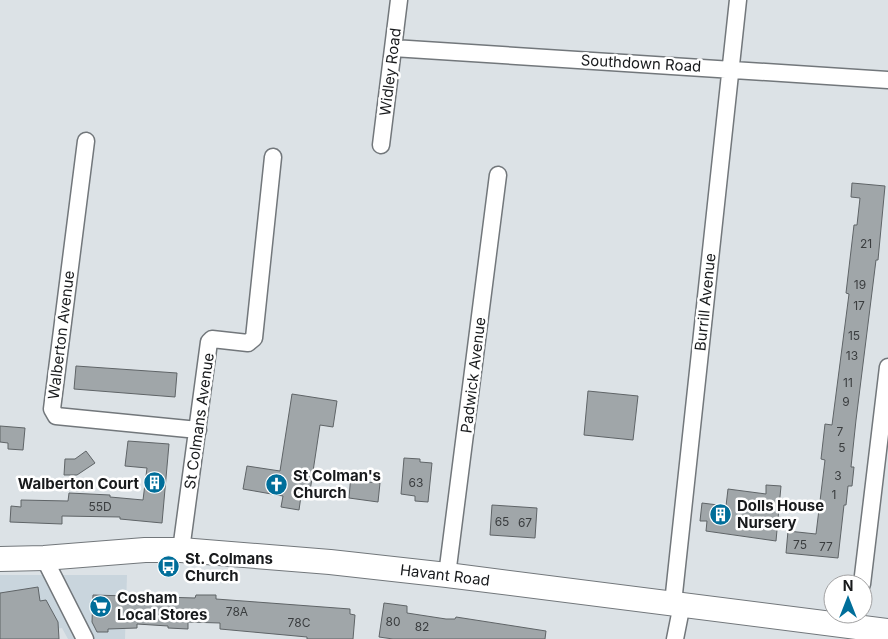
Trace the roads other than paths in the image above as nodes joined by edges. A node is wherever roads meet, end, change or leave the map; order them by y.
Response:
1 (399, 0) edge
2 (738, 0) edge
3 (393, 48) junction
4 (730, 69) junction
5 (888, 80) edge
6 (86, 141) dead end
7 (381, 144) dead end
8 (273, 157) dead end
9 (498, 175) dead end
10 (888, 367) edge
11 (198, 430) junction
12 (181, 550) junction
13 (44, 558) junction
14 (0, 559) edge
15 (863, 574) edge
16 (447, 575) junction
17 (678, 604) junction
18 (851, 626) edge
19 (888, 631) edge
20 (85, 639) edge
21 (675, 639) edge

1 - 3 street, Widley Road
2 - 4 street, Burrill Avenue
3 - 4 street, Southdown Road
3 - 7 street, Widley Road
4 - 5 street, Southdown Road
4 - 17 street, Burrill Avenue
6 - 11 street, Walberton Avenue
8 - 11 street, St Colmans Avenue
9 - 16 street, Padwick Avenue
10 - 15 street
11 - 12 street, St Colmans Avenue
12 - 13 street, Havant Road
12 - 16 street, Havant Road
13 - 14 street, Havant Road
13 - 20 street
16 - 17 street, Havant Road
17 - 18 street, Havant Road
17 - 21 street, Burrill Avenue
18 - 19 street, Havant Road

